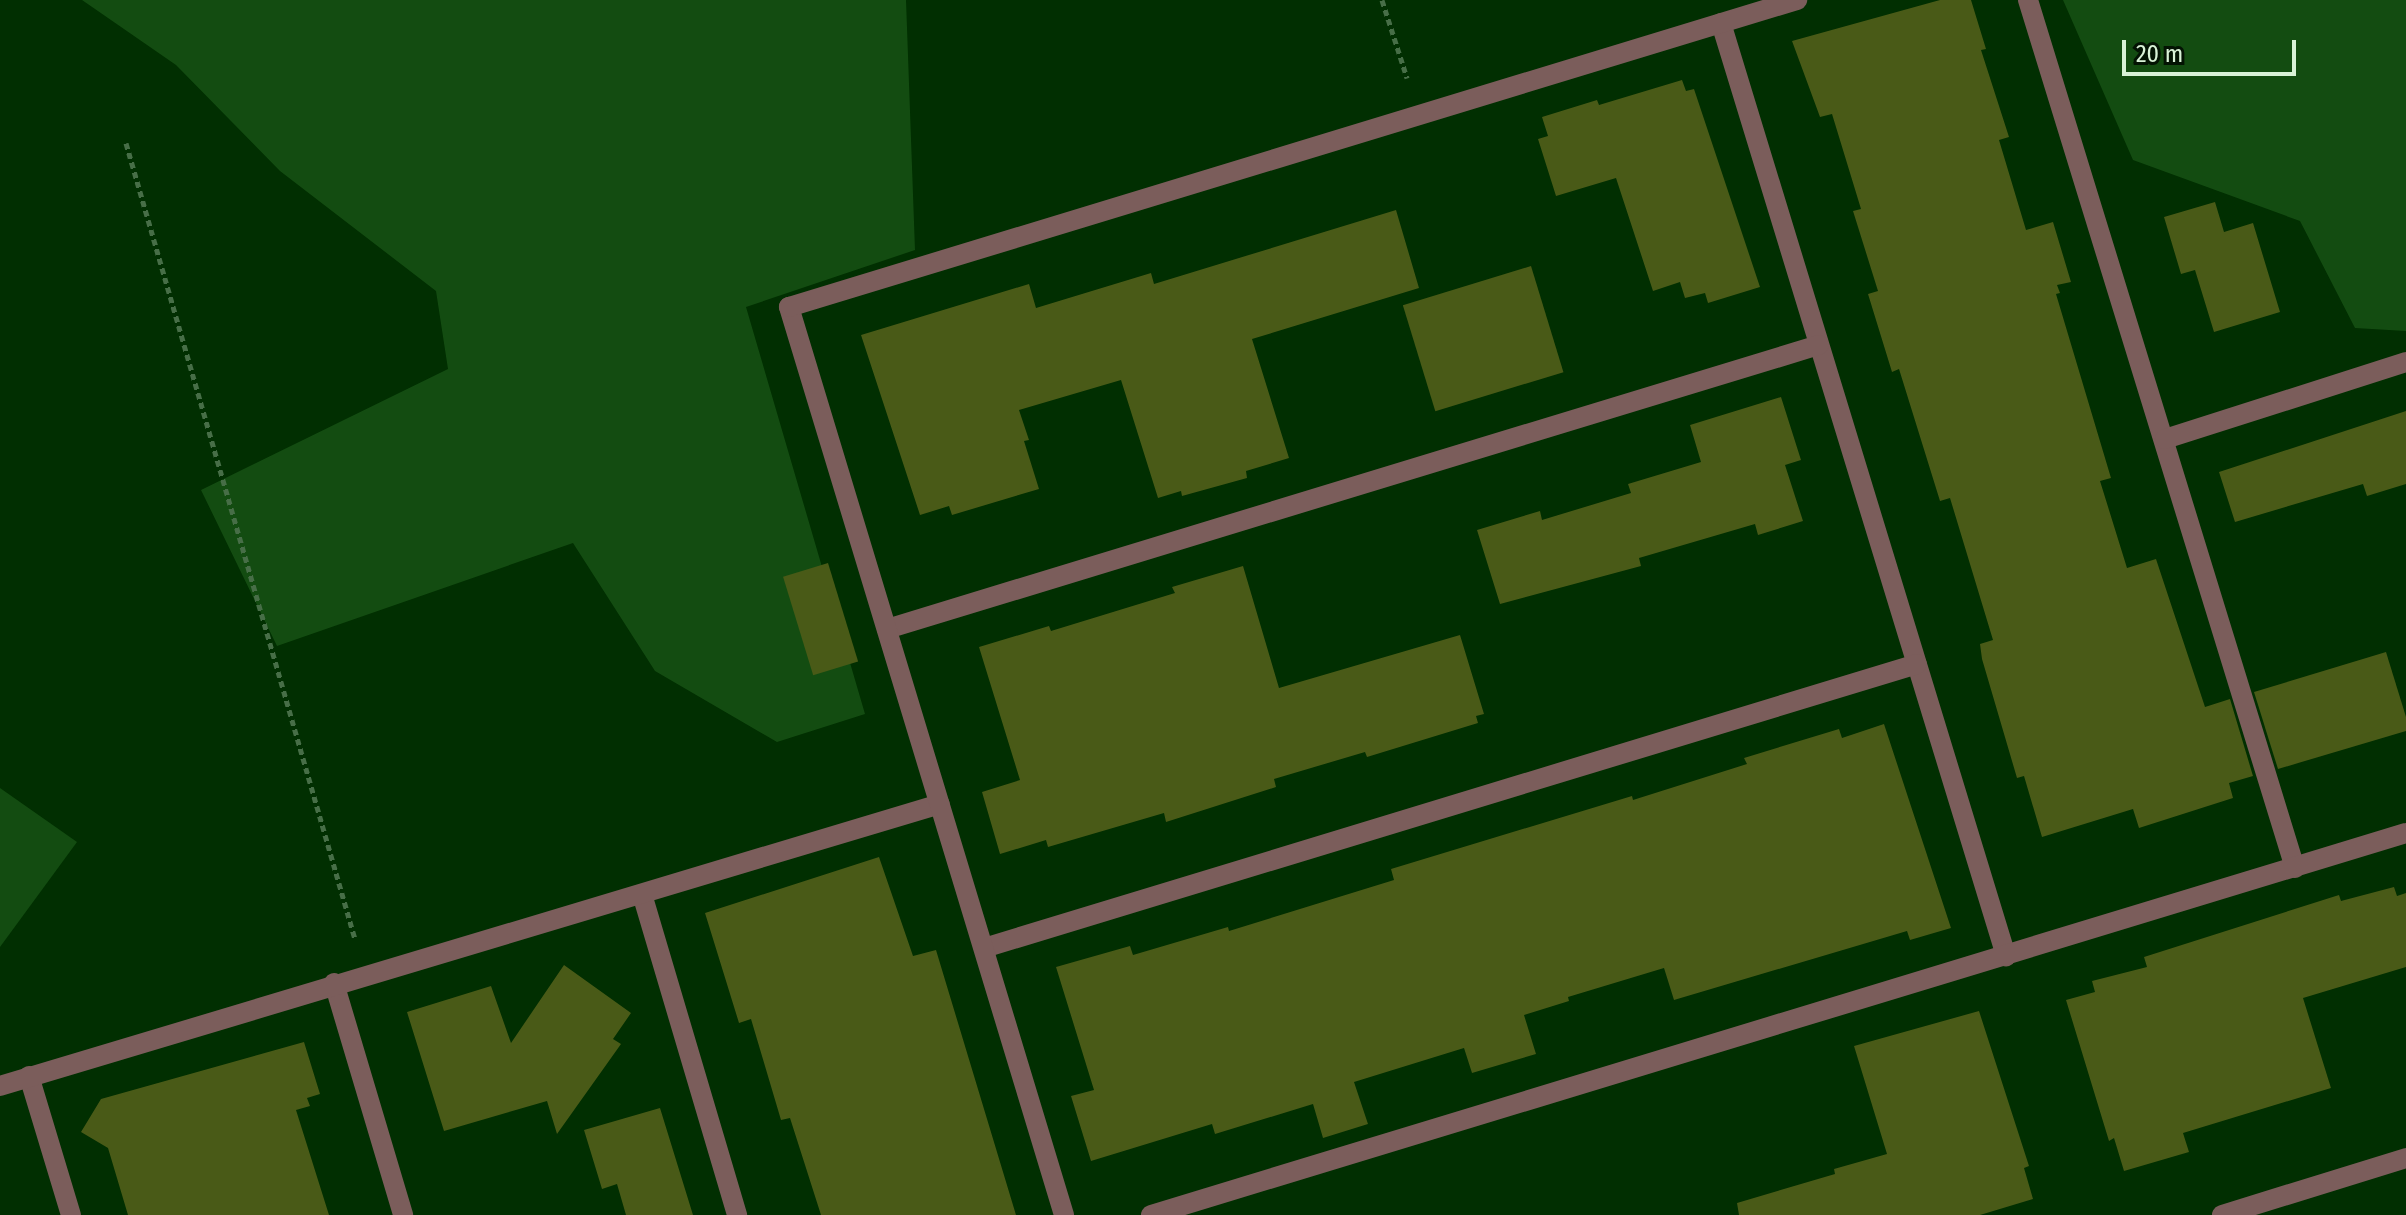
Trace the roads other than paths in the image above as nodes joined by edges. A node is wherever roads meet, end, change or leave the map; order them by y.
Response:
1 (1797, 0) edge
2 (2028, 0) edge
3 (1721, 23) junction
4 (1819, 345) junction
5 (2406, 362) edge
6 (2165, 439) junction
7 (887, 629) junction
8 (1917, 664) junction
9 (940, 804) junction
10 (2406, 833) edge
11 (2295, 868) junction
12 (642, 894) junction
13 (984, 948) junction
14 (2006, 956) junction
15 (334, 983) junction
16 (29, 1076) junction
17 (0, 1086) edge
18 (2406, 1158) edge
19 (71, 1215) edge
20 (403, 1215) edge
21 (737, 1215) edge
22 (1064, 1215) edge
23 (1151, 1215) edge
24 (2222, 1215) edge

1 - 3 street
2 - 6 street
3 - 4 street
3 - 7 street
4 - 7 street
4 - 8 street
5 - 6 street
6 - 11 street
7 - 9 street
8 - 13 street
8 - 14 street
9 - 12 street
9 - 13 street
10 - 11 street
11 - 14 street
12 - 15 street
12 - 21 street
13 - 22 street
14 - 23 street
15 - 16 street
15 - 20 street
16 - 17 street
16 - 19 street
18 - 24 street

